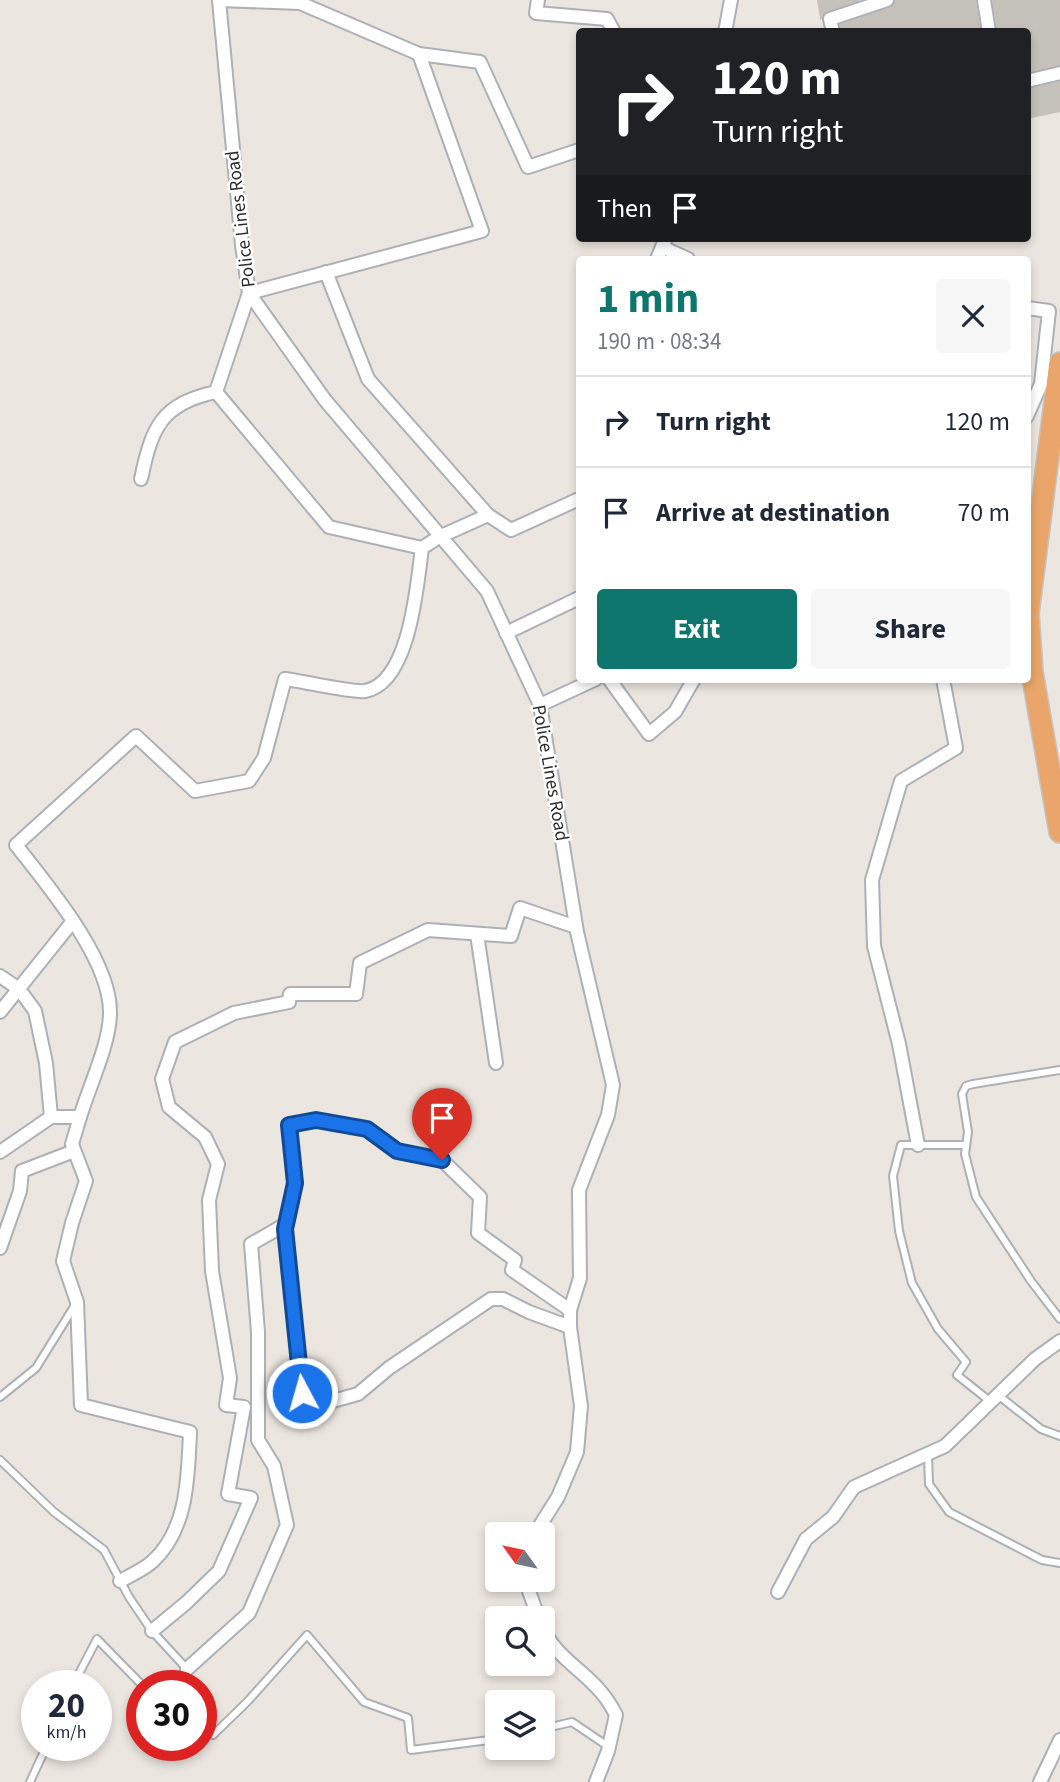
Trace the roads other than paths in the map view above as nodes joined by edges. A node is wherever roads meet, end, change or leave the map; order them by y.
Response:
1 (219, 0) edge
2 (538, 0) edge
3 (731, 0) edge
4 (887, 0) edge
5 (984, 0) edge
6 (612, 28) edge
7 (726, 28) edge
8 (832, 28) edge
9 (988, 28) edge
10 (419, 54) junction
11 (1060, 73) edge
12 (1031, 80) edge
13 (576, 151) edge
14 (662, 248) edge
15 (681, 256) edge
16 (326, 272) junction
17 (249, 293) junction
18 (1031, 309) edge
19 (1060, 363) edge
20 (216, 392) junction
21 (1031, 407) edge
22 (141, 479) dead end
23 (576, 500) edge
24 (488, 515) junction
25 (439, 537) junction
26 (422, 548) junction
27 (1031, 590) edge
28 (576, 599) edge
29 (506, 633) junction
30 (1031, 657) edge
31 (587, 683) edge
32 (612, 683) edge
33 (692, 683) edge
34 (944, 683) edge
35 (540, 705) junction
36 (1060, 832) edge
37 (73, 921) junction
38 (576, 927) junction
39 (477, 934) junction
40 (0, 976) edge
41 (19, 989) junction
42 (0, 1012) edge
43 (496, 1063) dead end
44 (1060, 1070) edge
45 (51, 1117) junction
46 (80, 1117) junction
47 (918, 1145) junction
48 (967, 1145) junction
49 (74, 1150) junction
50 (0, 1152) edge
51 (286, 1224) junction
52 (0, 1248) edge
53 (77, 1303) junction
54 (570, 1310) junction
55 (1060, 1319) edge
56 (570, 1326) junction
57 (1060, 1341) edge
58 (0, 1397) edge
59 (995, 1398) junction
60 (1060, 1436) edge
61 (928, 1453) junction
62 (0, 1460) edge
63 (542, 1522) edge
64 (1060, 1563) edge
65 (120, 1581) junction
66 (778, 1592) dead end
67 (152, 1631) junction
68 (555, 1647) edge
69 (187, 1669) joint
70 (81, 1670) edge
71 (127, 1670) edge
72 (555, 1726) edge
73 (217, 1731) edge
74 (1060, 1740) edge
75 (485, 1741) edge
76 (609, 1747) junction
77 (40, 1761) edge
78 (30, 1782) edge
79 (596, 1782) edge
80 (1040, 1782) edge

1 - 10 street
1 - 17 street, Police Lines Road
2 - 6 street
3 - 7 street
4 - 8 street
5 - 9 street
10 - 13 street
10 - 16 street
11 - 12 street
14 - 15 street
16 - 17 street
16 - 24 street
17 - 20 street
17 - 25 street, Police Lines Road
18 - 21 street
19 - 27 highway
20 - 22 street
20 - 26 street
23 - 24 street
24 - 25 street
25 - 26 street
25 - 29 street, Police Lines Road
26 - 37 street
28 - 29 street
29 - 35 street, Police Lines Road
30 - 36 highway
31 - 35 street
32 - 33 street
34 - 47 street
35 - 38 street, Police Lines Road
37 - 41 street
37 - 46 street
38 - 39 street
38 - 54 street, Police Lines Road
39 - 43 street
39 - 67 street
40 - 41 street
41 - 42 street
41 - 45 street
44 - 48 lane
45 - 46 street
45 - 50 street
46 - 49 street
47 - 48 lane
47 - 59 lane
48 - 55 lane
49 - 52 street
49 - 53 street
51 - 54 street
51 - 56 street
51 - 69 street
53 - 58 lane
53 - 65 street
54 - 56 street, Police Lines Road
56 - 63 street, Police Lines Road
57 - 59 street
59 - 60 lane
59 - 61 street
61 - 64 lane
61 - 66 street
62 - 65 lane
65 - 67 lane
67 - 69 lane
68 - 76 street
70 - 71 lane
72 - 76 lane
73 - 75 lane
74 - 80 street
76 - 79 street
77 - 78 lane

